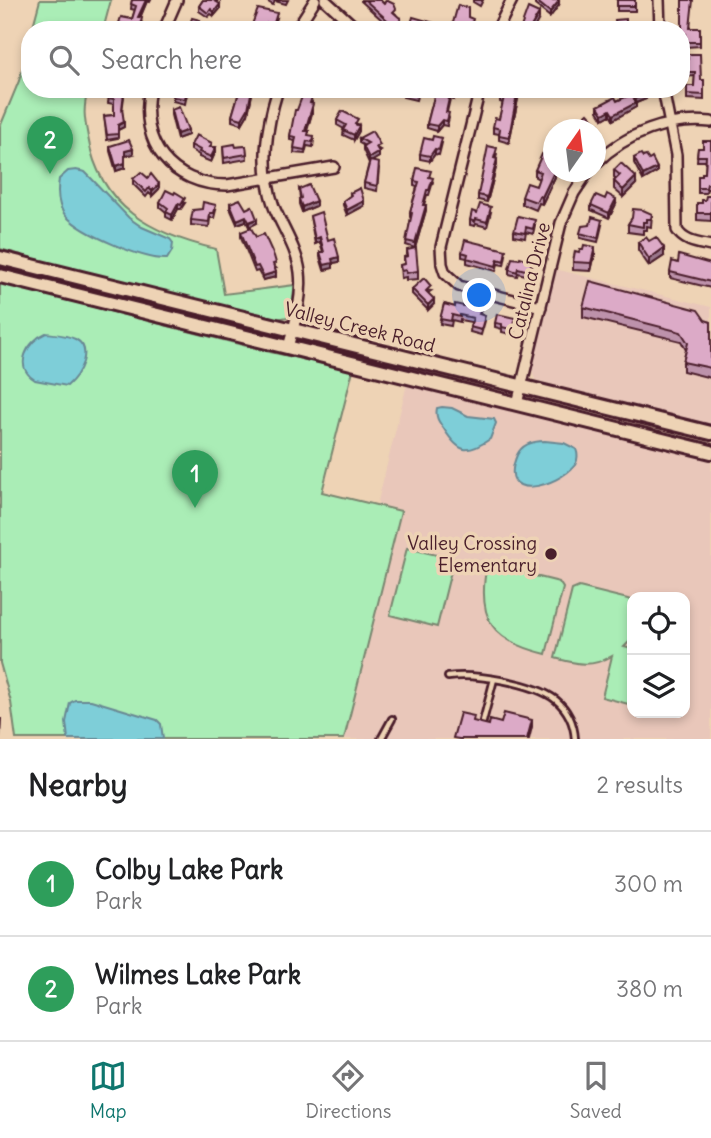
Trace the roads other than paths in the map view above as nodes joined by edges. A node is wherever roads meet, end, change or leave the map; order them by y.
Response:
1 (177, 0) edge
2 (315, 0) edge
3 (325, 0) edge
4 (512, 0) edge
5 (659, 0) edge
6 (168, 21) edge
7 (302, 21) edge
8 (348, 21) edge
9 (502, 21) edge
10 (660, 21) edge
11 (148, 98) edge
12 (275, 98) edge
13 (478, 98) edge
14 (665, 98) edge
15 (711, 122) edge
16 (670, 124) junction
17 (606, 154) edge
18 (334, 167) dead end
19 (267, 179) junction
20 (582, 182) edge
21 (711, 246) edge
22 (0, 258) edge
23 (0, 276) edge
24 (541, 307) junction
25 (293, 330) junction
26 (288, 347) junction
27 (521, 386) junction
28 (517, 404) junction
29 (711, 433) edge
30 (711, 452) edge
31 (448, 677) dead end
32 (494, 679) junction
33 (392, 719) dead end
34 (482, 725) edge
35 (381, 739) edge
36 (575, 739) edge

1 - 6 street
2 - 7 street
3 - 8 street
4 - 9 street
5 - 10 street
11 - 19 street
12 - 19 street
13 - 24 street
14 - 16 street
15 - 16 street
16 - 17 street
16 - 21 street
18 - 19 street
19 - 25 street
20 - 24 street, Catalina Drive
22 - 25 main road, Valley Creek Road
23 - 26 main road, Valley Creek Road
24 - 27 street, Catalina Drive
25 - 26 street
25 - 27 main road, Valley Creek Road
26 - 28 main road, Valley Creek Road
27 - 28 street, Catalina Drive
27 - 29 main road, Valley Creek Road
28 - 30 main road, Valley Creek Road
31 - 32 lane
32 - 34 lane
32 - 36 lane
33 - 35 lane

